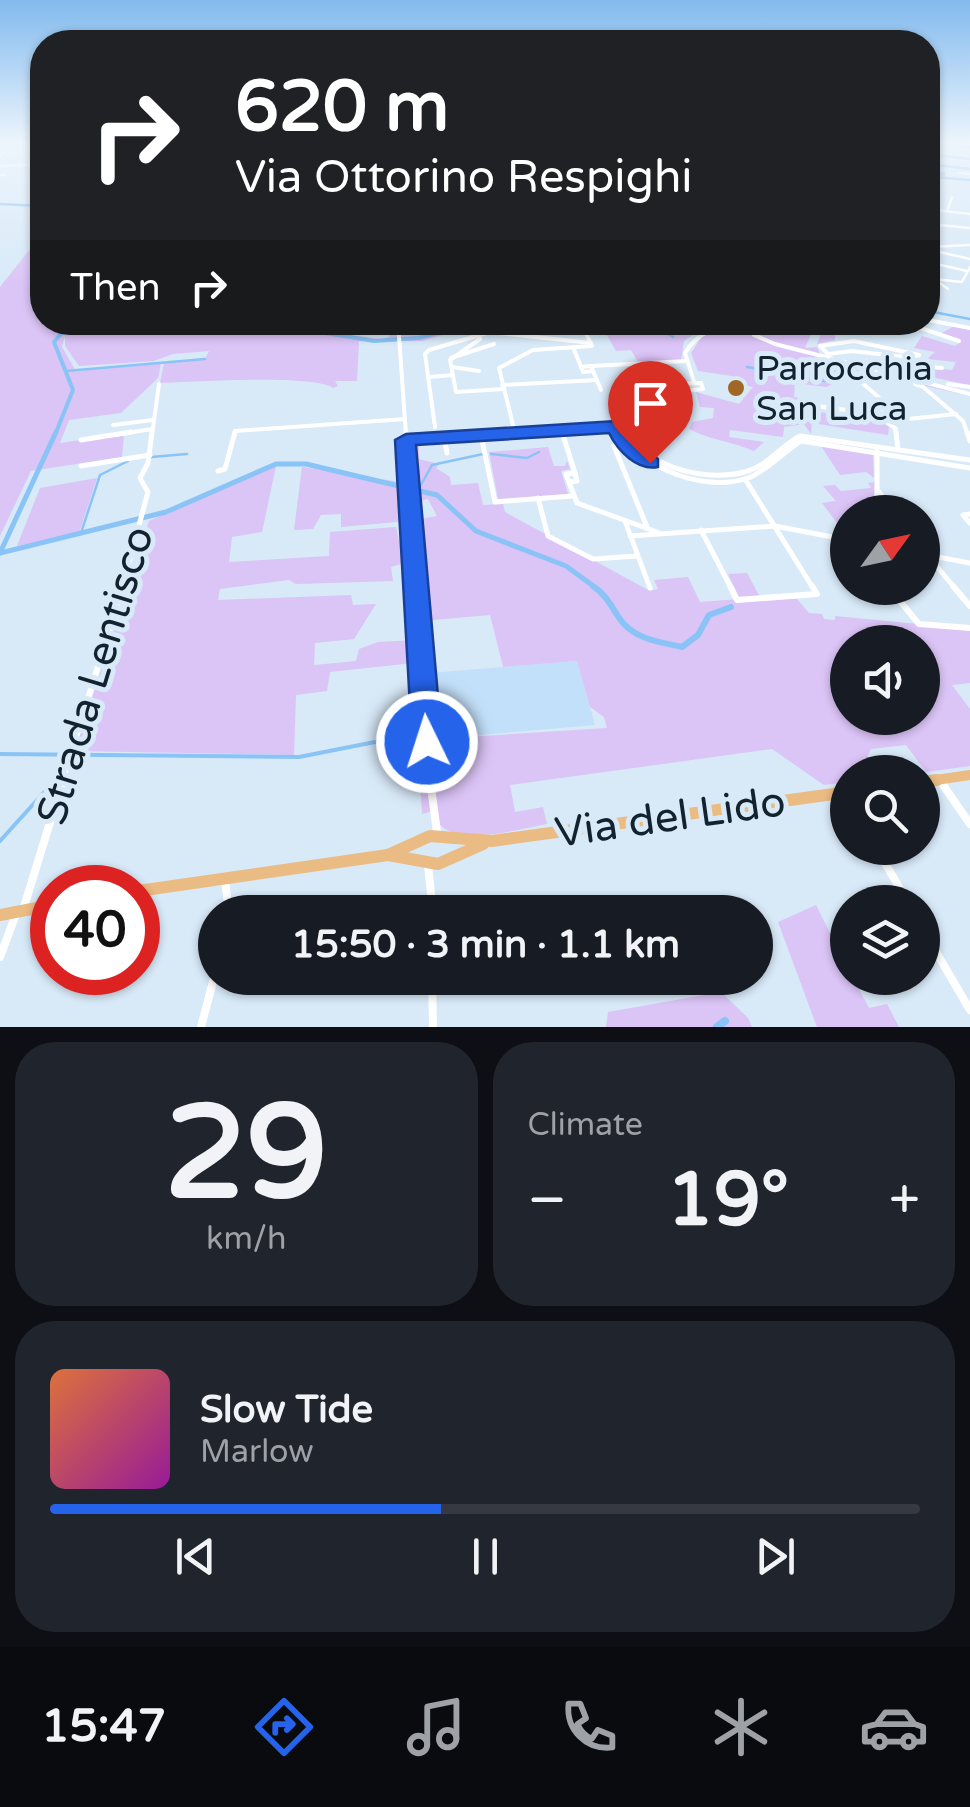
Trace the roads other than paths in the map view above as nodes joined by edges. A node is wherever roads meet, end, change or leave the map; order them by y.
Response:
1 (952, 197) dead end
2 (940, 210) edge
3 (948, 211) junction
4 (970, 214) edge
5 (940, 226) edge
6 (970, 228) edge
7 (940, 246) edge
8 (969, 246) edge
9 (940, 253) edge
10 (970, 259) edge
11 (940, 264) edge
12 (968, 269) edge
13 (940, 279) edge
14 (940, 284) edge
15 (948, 289) dead end
16 (940, 322) edge
17 (970, 328) edge
18 (940, 334) edge
19 (399, 335) edge
20 (476, 335) edge
21 (480, 335) edge
22 (538, 335) edge
23 (587, 335) edge
24 (700, 335) edge
25 (755, 335) edge
26 (960, 341) dead end
27 (494, 344) dead end
28 (592, 344) junction
29 (573, 347) junction
30 (825, 355) junction
31 (452, 358) junction
32 (847, 360) junction
33 (688, 364) junction
34 (452, 368) junction
35 (942, 368) dead end
36 (592, 369) junction
37 (479, 372) dead end
38 (453, 375) junction
39 (854, 376) dead end
40 (428, 377) junction
41 (596, 380) junction
42 (158, 384) dead end
43 (693, 386) junction
44 (922, 386) dead end
45 (503, 387) junction
46 (600, 390) dead end
47 (968, 390) edge
48 (638, 398) junction
49 (854, 411) junction
50 (956, 414) junction
51 (880, 417) junction
52 (405, 418) junction
53 (153, 420) junction
54 (895, 420) junction
55 (886, 421) junction
56 (113, 425) dead end
57 (616, 426) junction
58 (435, 427) dead end
59 (896, 429) junction
60 (152, 430) junction
61 (561, 430) junction
62 (515, 433) junction
63 (482, 435) junction
64 (444, 438) junction
65 (81, 440) dead end
66 (406, 440) junction
67 (970, 441) edge
68 (614, 446) dead end
69 (854, 446) junction
70 (898, 450) junction
71 (877, 451) junction
72 (446, 453) dead end
73 (149, 457) junction
74 (936, 458) junction
75 (970, 460) edge
76 (654, 461) junction
77 (965, 464) edge
78 (81, 466) dead end
79 (218, 471) dead end
80 (743, 476) junction
81 (878, 495) edge
82 (573, 496) junction
83 (538, 498) junction
84 (970, 514) edge
85 (624, 520) junction
86 (970, 522) edge
87 (775, 526) junction
88 (647, 528) junction
89 (702, 530) junction
90 (661, 534) junction
91 (630, 536) junction
92 (830, 537) edge
93 (637, 556) junction
94 (940, 557) edge
95 (970, 563) edge
96 (940, 572) edge
97 (650, 589) dead end
98 (903, 605) edge
99 (970, 606) edge
100 (970, 628) edge
101 (970, 775) edge
102 (940, 779) edge
103 (940, 780) edge
104 (830, 796) edge
105 (432, 814) junction
106 (970, 824) edge
107 (444, 838) junction
108 (423, 840) junction
109 (492, 841) junction
110 (388, 855) junction
111 (446, 860) junction
112 (423, 861) junction
113 (226, 878) junction
114 (433, 886) junction
115 (160, 888) edge
116 (228, 895) edge
117 (433, 895) edge
118 (30, 909) edge
119 (20, 911) junction
120 (0, 914) edge
121 (0, 957) edge
122 (940, 959) edge
123 (209, 995) edge
124 (432, 995) edge
125 (970, 1010) edge
126 (201, 1027) edge
127 (433, 1027) edge

1 - 3 street
2 - 3 street
3 - 4 street
5 - 6 street
7 - 8 street
9 - 10 street
11 - 12 street
12 - 13 street
14 - 15 street
16 - 17 street
18 - 26 street
19 - 52 street
20 - 40 street
21 - 31 street
22 - 28 street
23 - 28 street
24 - 33 street
25 - 30 street
27 - 31 street
28 - 29 street
29 - 36 street
29 - 45 street
30 - 30 street
30 - 32 street
31 - 34 street
32 - 35 street
32 - 47 street
33 - 36 street
33 - 43 street
33 - 43 street
34 - 37 street
34 - 38 street
36 - 41 street
38 - 40 street
38 - 45 street
39 - 51 street
40 - 58 street
41 - 45 street
41 - 46 street
42 - 53 street, Strada Lentisco
43 - 48 street
44 - 50 street
45 - 62 street
48 - 57 street
48 - 76 street
49 - 49 street
49 - 51 street
50 - 54 street
50 - 67 street
51 - 55 street
52 - 66 street
52 - 79 street
53 - 56 street
53 - 60 street, Strada Lentisco
54 - 55 street
54 - 59 street
55 - 59 street
57 - 61 street
57 - 76 street
59 - 70 street
60 - 65 street
60 - 73 street, Strada Lentisco
61 - 62 street
61 - 82 street
62 - 63 street
63 - 64 street
63 - 83 street
64 - 66 street
64 - 72 street
66 - 105 street
68 - 88 street
69 - 70 street
69 - 71 street
69 - 80 street
70 - 74 street
71 - 74 street
71 - 81 street
73 - 78 street
73 - 119 street, Strada Lentisco
74 - 77 street
75 - 77 street
76 - 80 street
80 - 87 street
82 - 83 street
82 - 85 street
83 - 93 street
84 - 86 street
85 - 88 street
85 - 91 street
87 - 89 street
87 - 89 street
87 - 92 street
88 - 90 street
89 - 90 street
90 - 91 street
91 - 93 street
93 - 97 street
94 - 95 street
96 - 99 street
98 - 100 street
101 - 102 main road
103 - 106 street
104 - 109 main road, Via del Lido
105 - 107 street
105 - 108 street
107 - 108 main road, Via del Lido
107 - 109 main road, Via del Lido
107 - 111 main road
108 - 110 main road, Via del Lido
108 - 112 main road
109 - 111 main road, Via del Lido
110 - 112 main road, Via del Lido
110 - 113 main road
111 - 112 main road, Via del Lido
111 - 114 street
112 - 114 street
113 - 115 main road
113 - 116 street
114 - 117 street
118 - 119 main road
119 - 120 main road
119 - 121 street, Strada Lentisco
122 - 125 street
123 - 126 street
124 - 127 street

